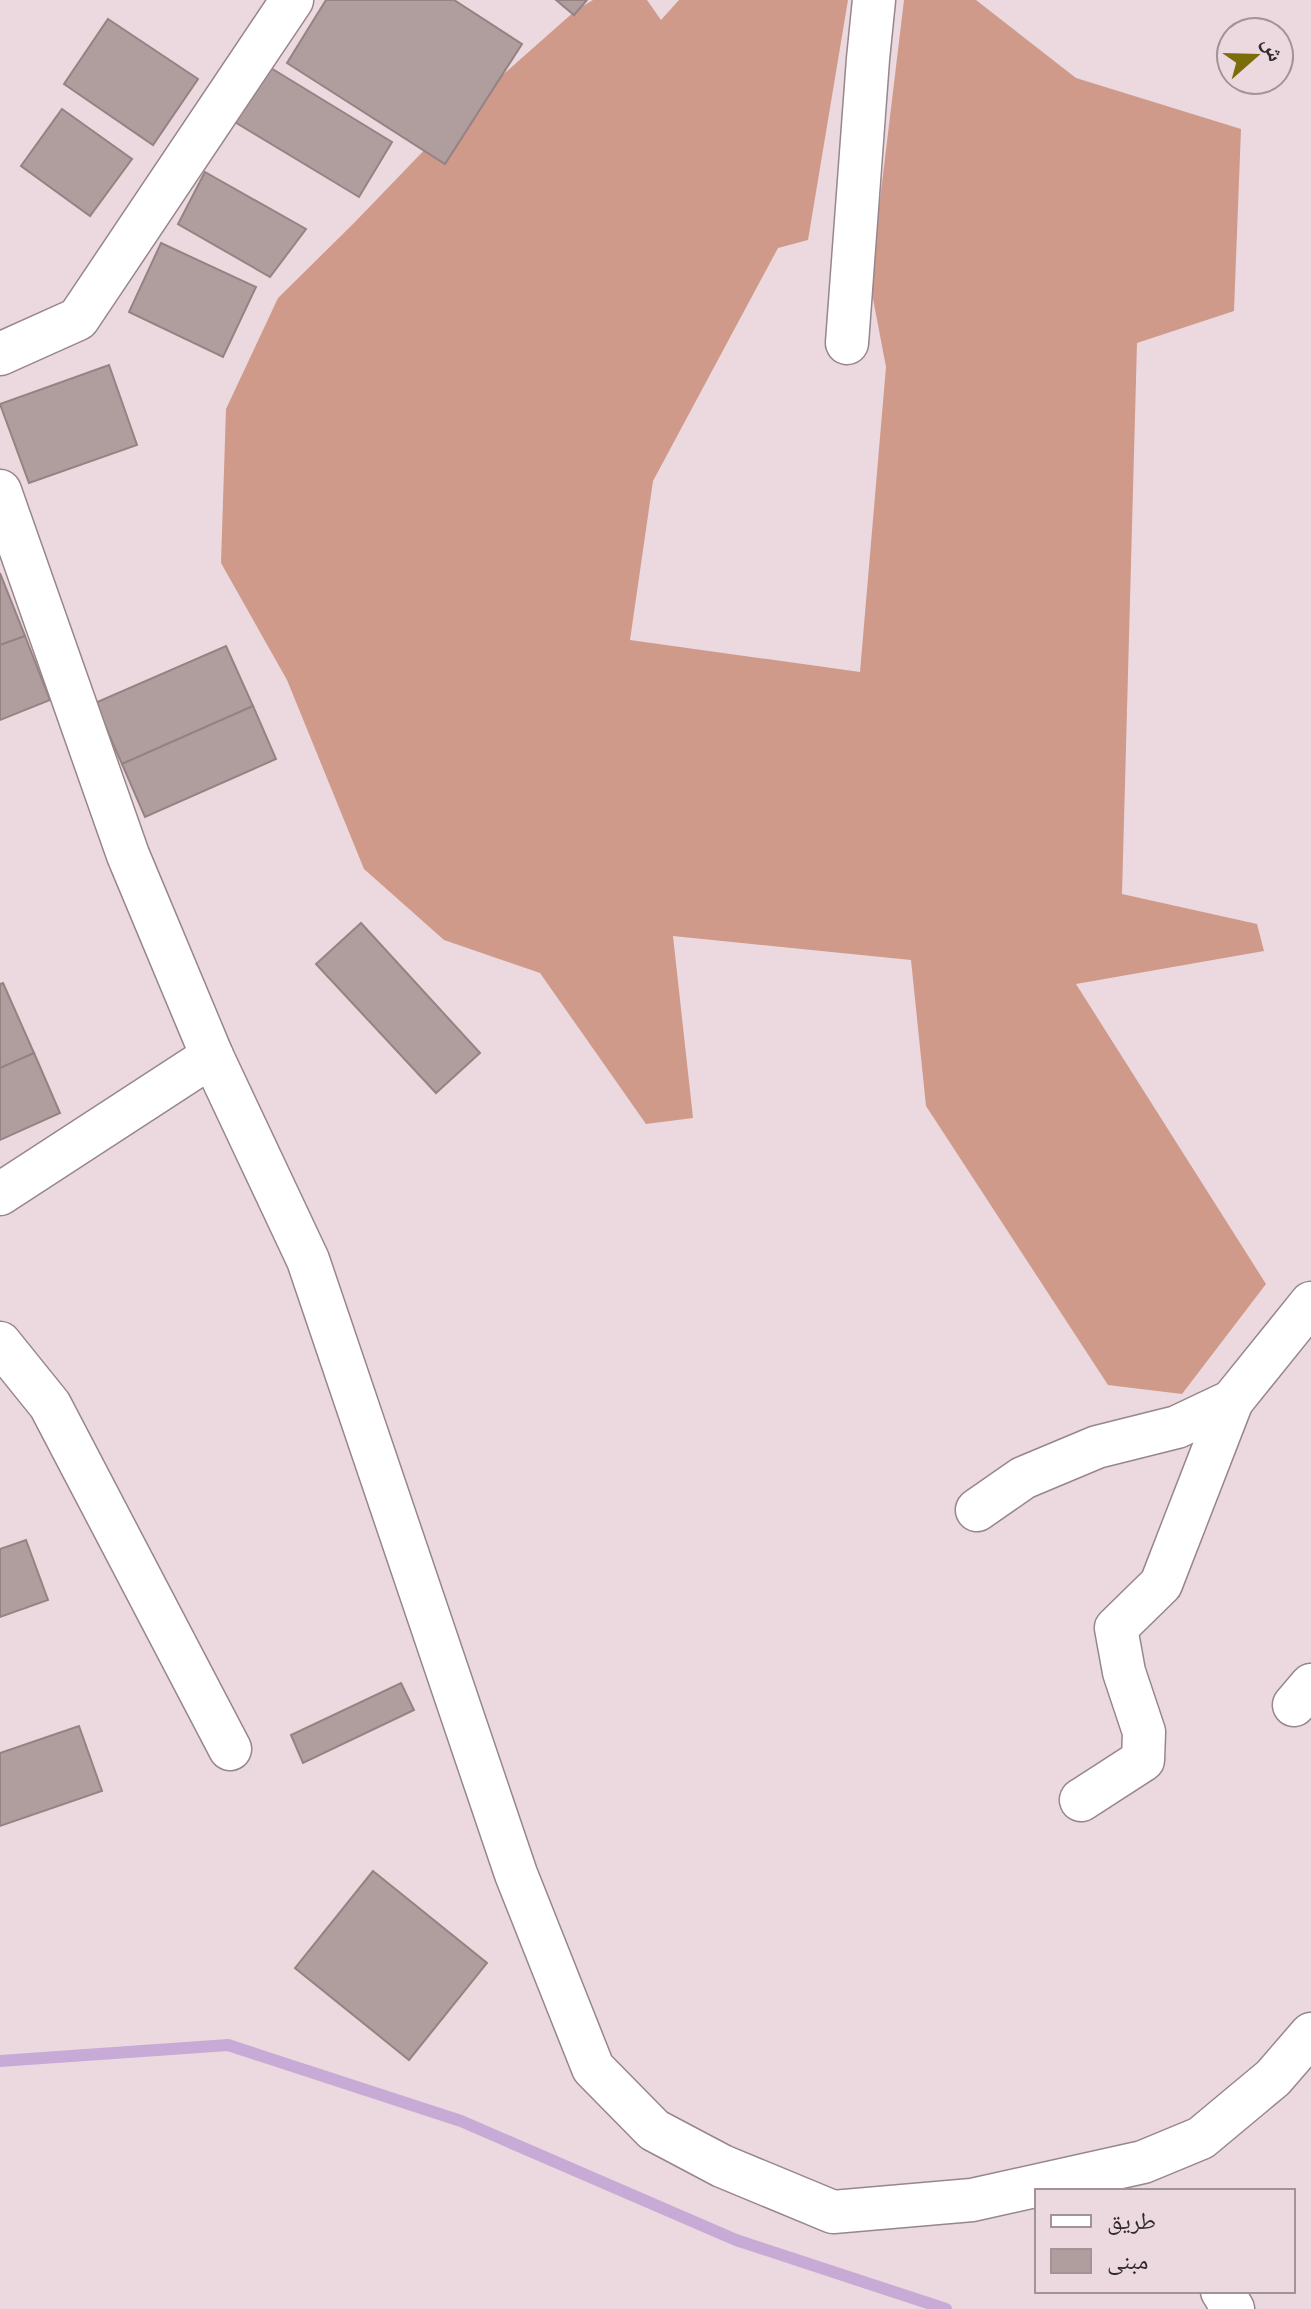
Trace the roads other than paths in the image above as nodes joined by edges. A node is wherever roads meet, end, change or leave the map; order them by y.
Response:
1 (292, 0) edge
2 (874, 0) edge
3 (847, 343) dead end
4 (0, 354) edge
5 (0, 491) edge
6 (212, 1056) junction
7 (0, 1194) edge
8 (1311, 1303) edge
9 (0, 1343) edge
10 (1232, 1401) junction
11 (977, 1510) dead end
12 (230, 1749) dead end
13 (1081, 1800) dead end
14 (1311, 2034) edge
15 (1152, 2176) edge
16 (1054, 2189) edge
17 (1035, 2192) edge

1 - 4 street
2 - 3 street
5 - 6 street
6 - 7 street
6 - 17 street
8 - 10 street
9 - 12 street
10 - 11 street
10 - 13 street
14 - 15 street
15 - 16 street

